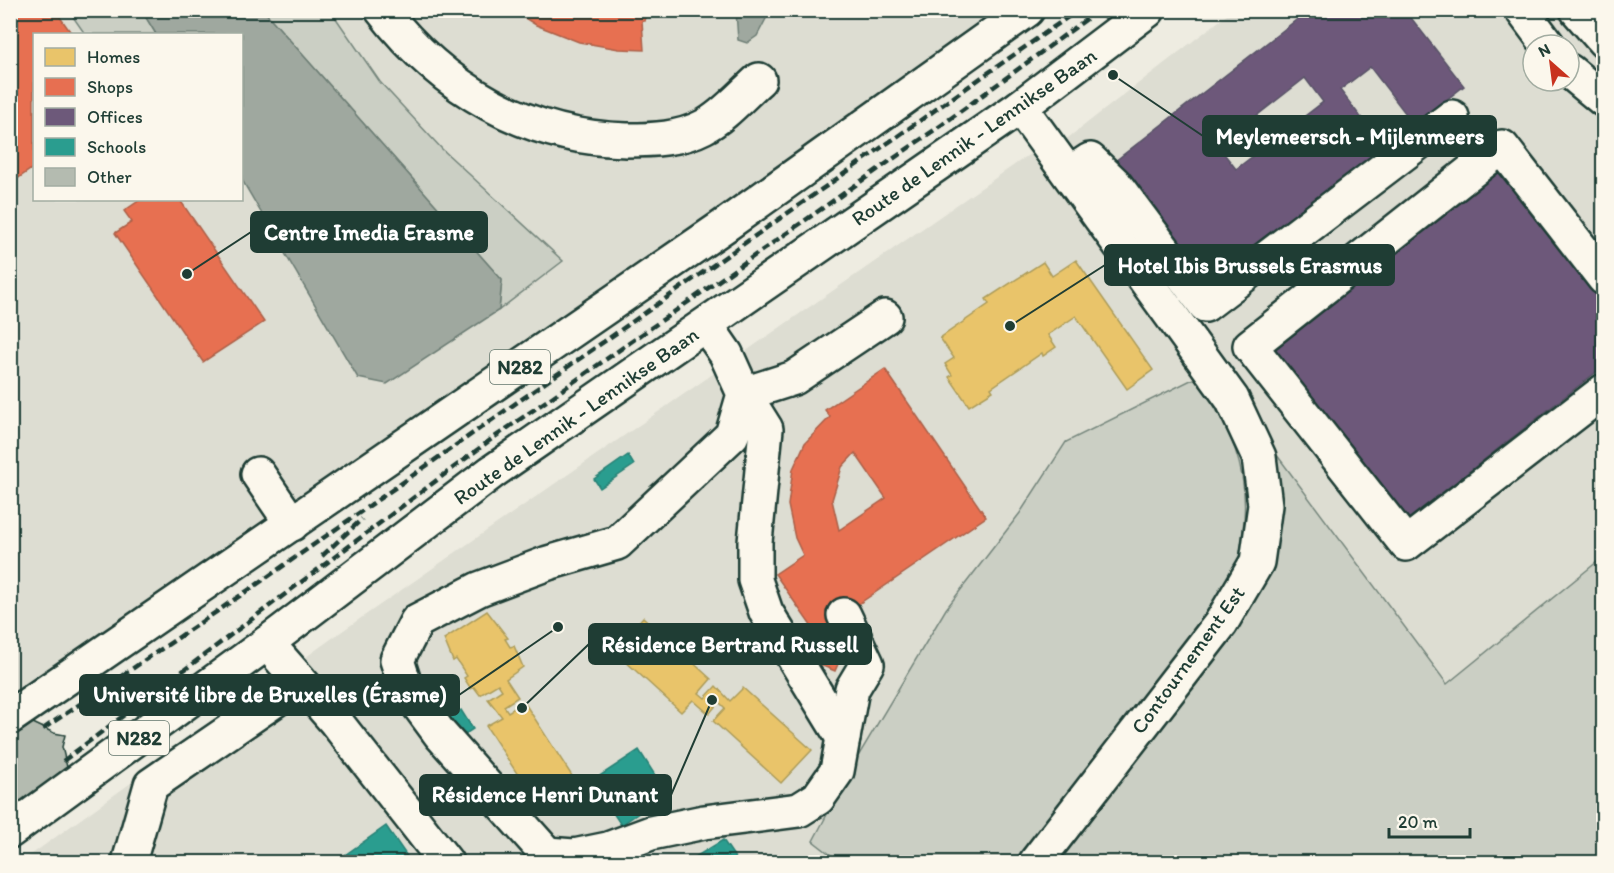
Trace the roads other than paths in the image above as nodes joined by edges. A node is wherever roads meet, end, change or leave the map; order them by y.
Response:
1 (382, 10) edge
2 (1026, 10) edge
3 (1148, 10) edge
4 (1577, 10) edge
5 (1604, 41) edge
6 (759, 80) dead end
7 (1581, 81) edge
8 (1604, 100) edge
9 (1020, 107) junction
10 (1452, 117) dead end
11 (1069, 174) junction
12 (1604, 278) edge
13 (885, 317) dead end
14 (706, 325) junction
15 (1604, 391) edge
16 (744, 394) junction
17 (1562, 423) junction
18 (1604, 423) edge
19 (258, 474) dead end
20 (292, 524) junction
21 (844, 615) dead end
22 (267, 643) junction
23 (305, 689) junction
24 (10, 717) edge
25 (843, 738) junction
26 (10, 831) edge
27 (135, 862) edge
28 (446, 862) edge
29 (1036, 862) edge

1 - 6 main road
2 - 20 main road, N282
3 - 9 main road, Route de Lennik - Lennikse Baan / N282
4 - 5 main road
7 - 8 main road
9 - 11 main road, Contournement Est
9 - 14 main road, Route de Lennik - Lennikse Baan / N282
10 - 11 main road
11 - 29 main road, Contournement Est
12 - 17 main road
13 - 16 main road
14 - 16 main road
14 - 22 main road, Route de Lennik - Lennikse Baan / N282
15 - 17 main road
16 - 25 main road
16 - 25 main road
17 - 18 main road
19 - 20 main road
20 - 24 main road, N282
21 - 25 main road
22 - 23 main road
22 - 26 main road, Route de Lennik - Lennikse Baan / N282
23 - 27 main road
23 - 28 main road

